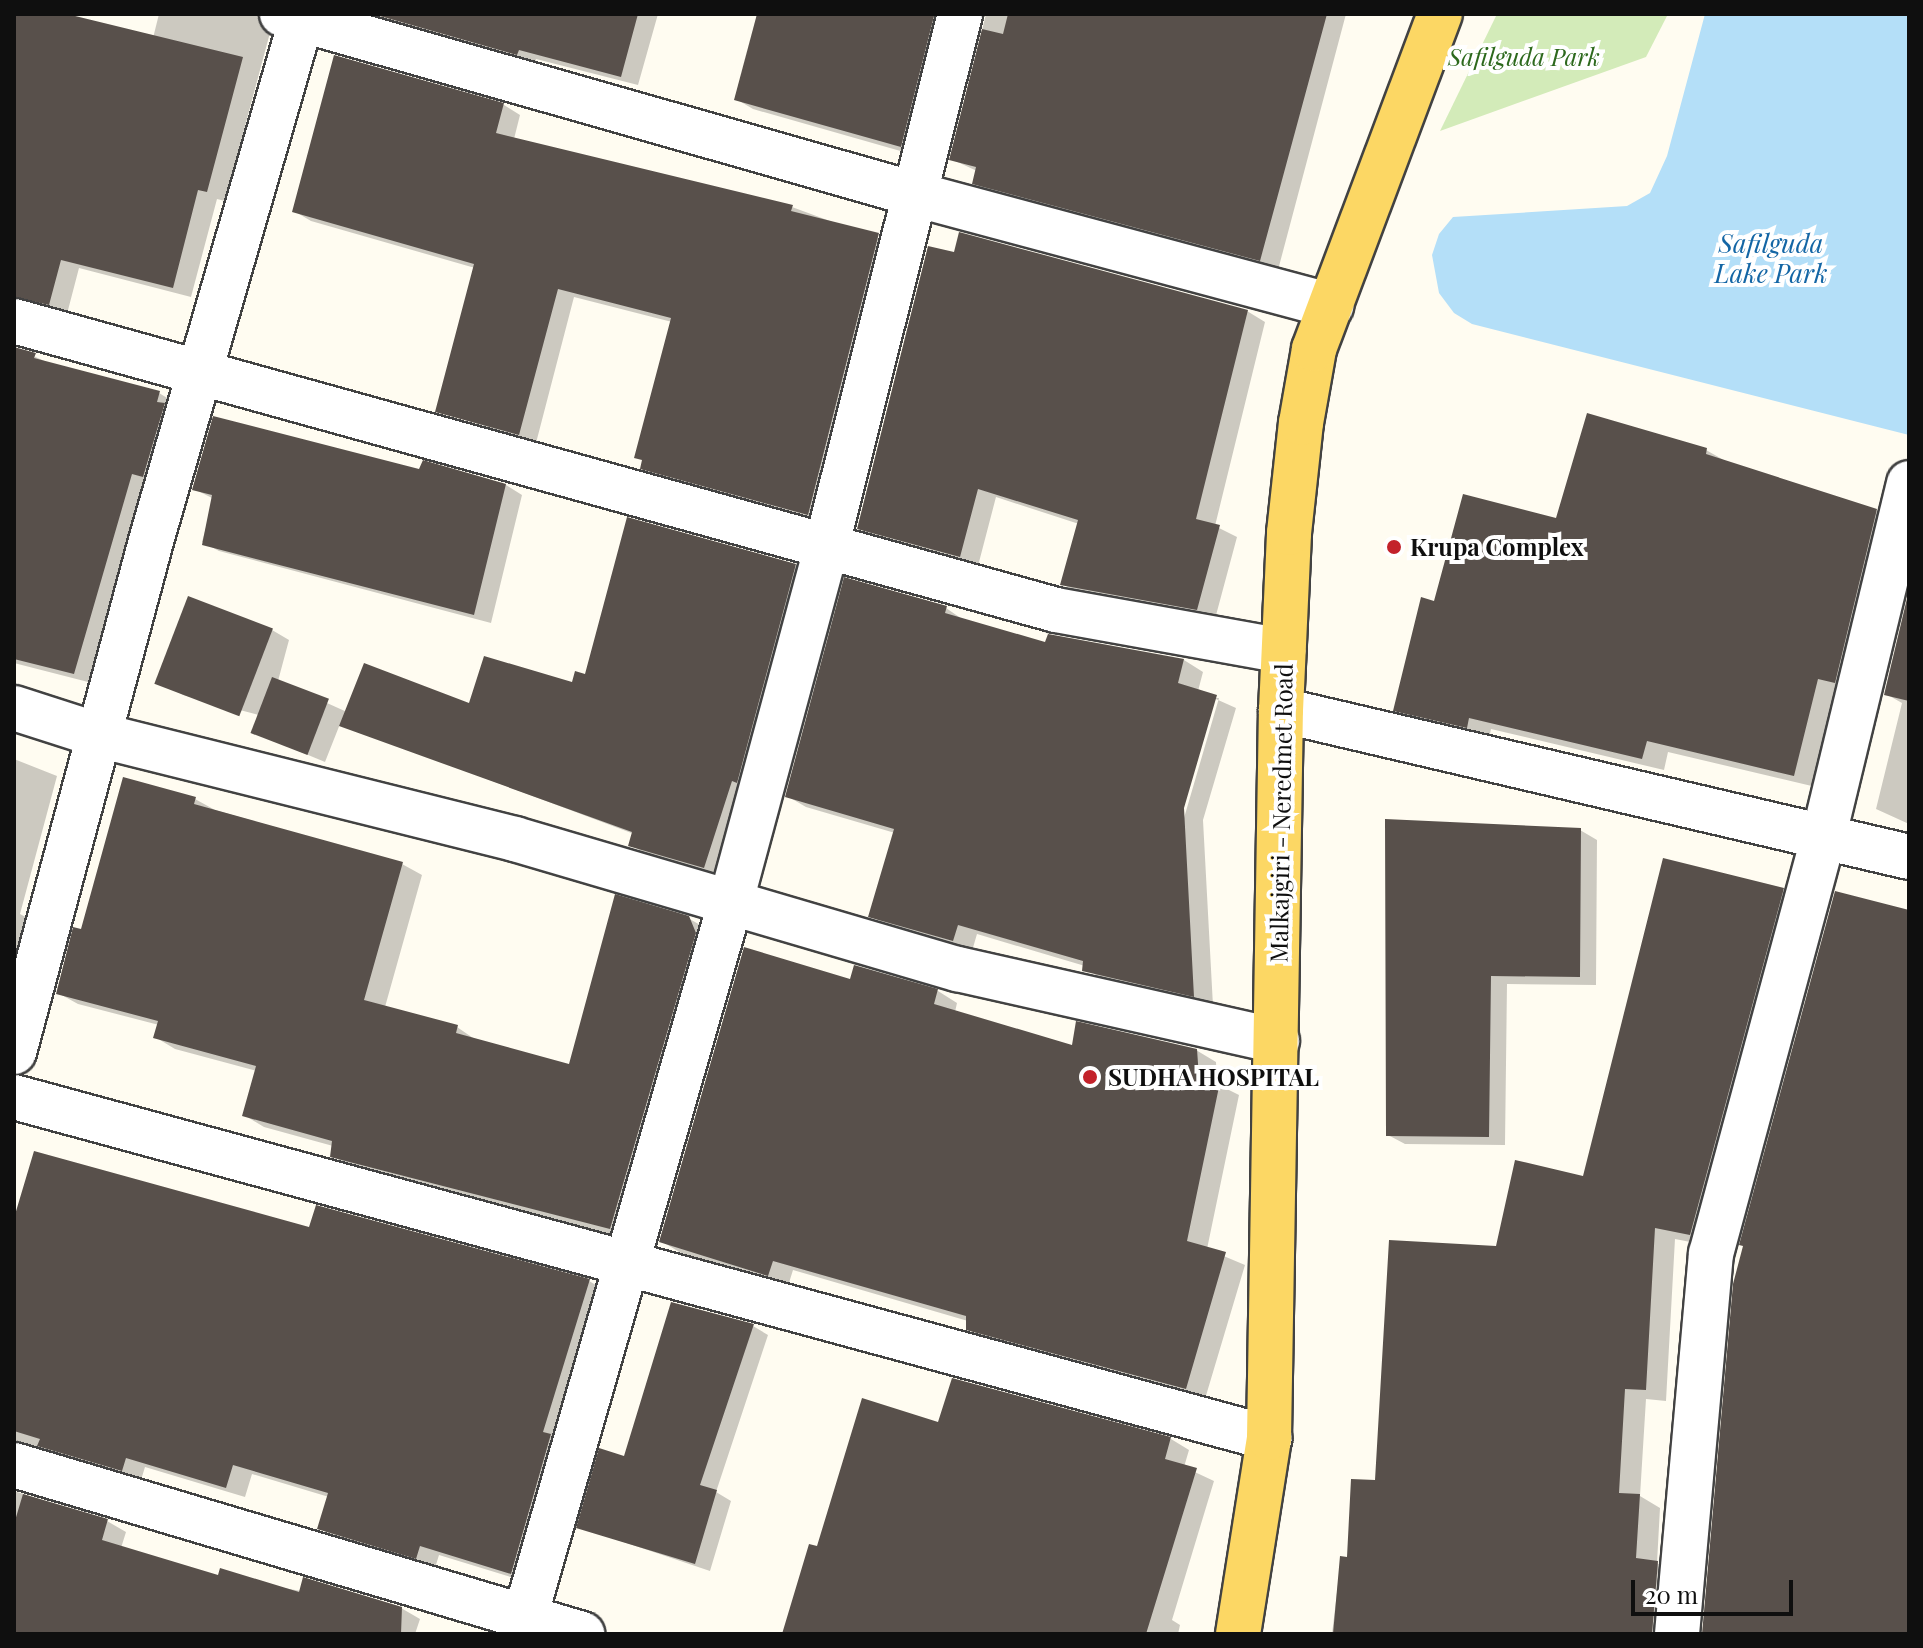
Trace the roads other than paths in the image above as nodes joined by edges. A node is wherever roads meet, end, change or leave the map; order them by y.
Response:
1 (960, 14) edge
2 (1440, 14) edge
3 (296, 16) edge
4 (914, 194) junction
5 (1331, 306) junction
6 (14, 321) edge
7 (200, 374) junction
8 (1909, 483) edge
9 (826, 548) junction
10 (1283, 651) junction
11 (14, 708) edge
12 (1281, 710) junction
13 (98, 735) junction
14 (1824, 835) junction
15 (1909, 857) edge
16 (731, 901) junction
17 (1277, 1041) junction
18 (14, 1052) edge
19 (14, 1097) edge
20 (624, 1266) junction
21 (1269, 1438) junction
22 (14, 1465) edge
23 (522, 1625) edge
24 (582, 1634) edge
25 (1238, 1634) edge
26 (1677, 1634) edge

1 - 4 street
2 - 5 main road, Malkajgiri - Neredmet Road
3 - 4 street
3 - 7 street
4 - 5 street
4 - 9 street
5 - 10 main road, Malkajgiri - Neredmet Road
6 - 7 street
7 - 9 street
7 - 13 street
8 - 14 street
9 - 10 street
9 - 16 street
10 - 12 main road, Malkajgiri - Neredmet Road
11 - 13 street
12 - 14 street
12 - 17 main road, Malkajgiri - Neredmet Road
13 - 16 street
13 - 18 street
14 - 15 street
14 - 26 street
16 - 17 street
16 - 20 street
17 - 21 main road, Malkajgiri - Neredmet Road
19 - 20 street
20 - 21 street
20 - 23 street
21 - 25 main road, Malkajgiri - Neredmet Road
22 - 23 street
23 - 24 street

